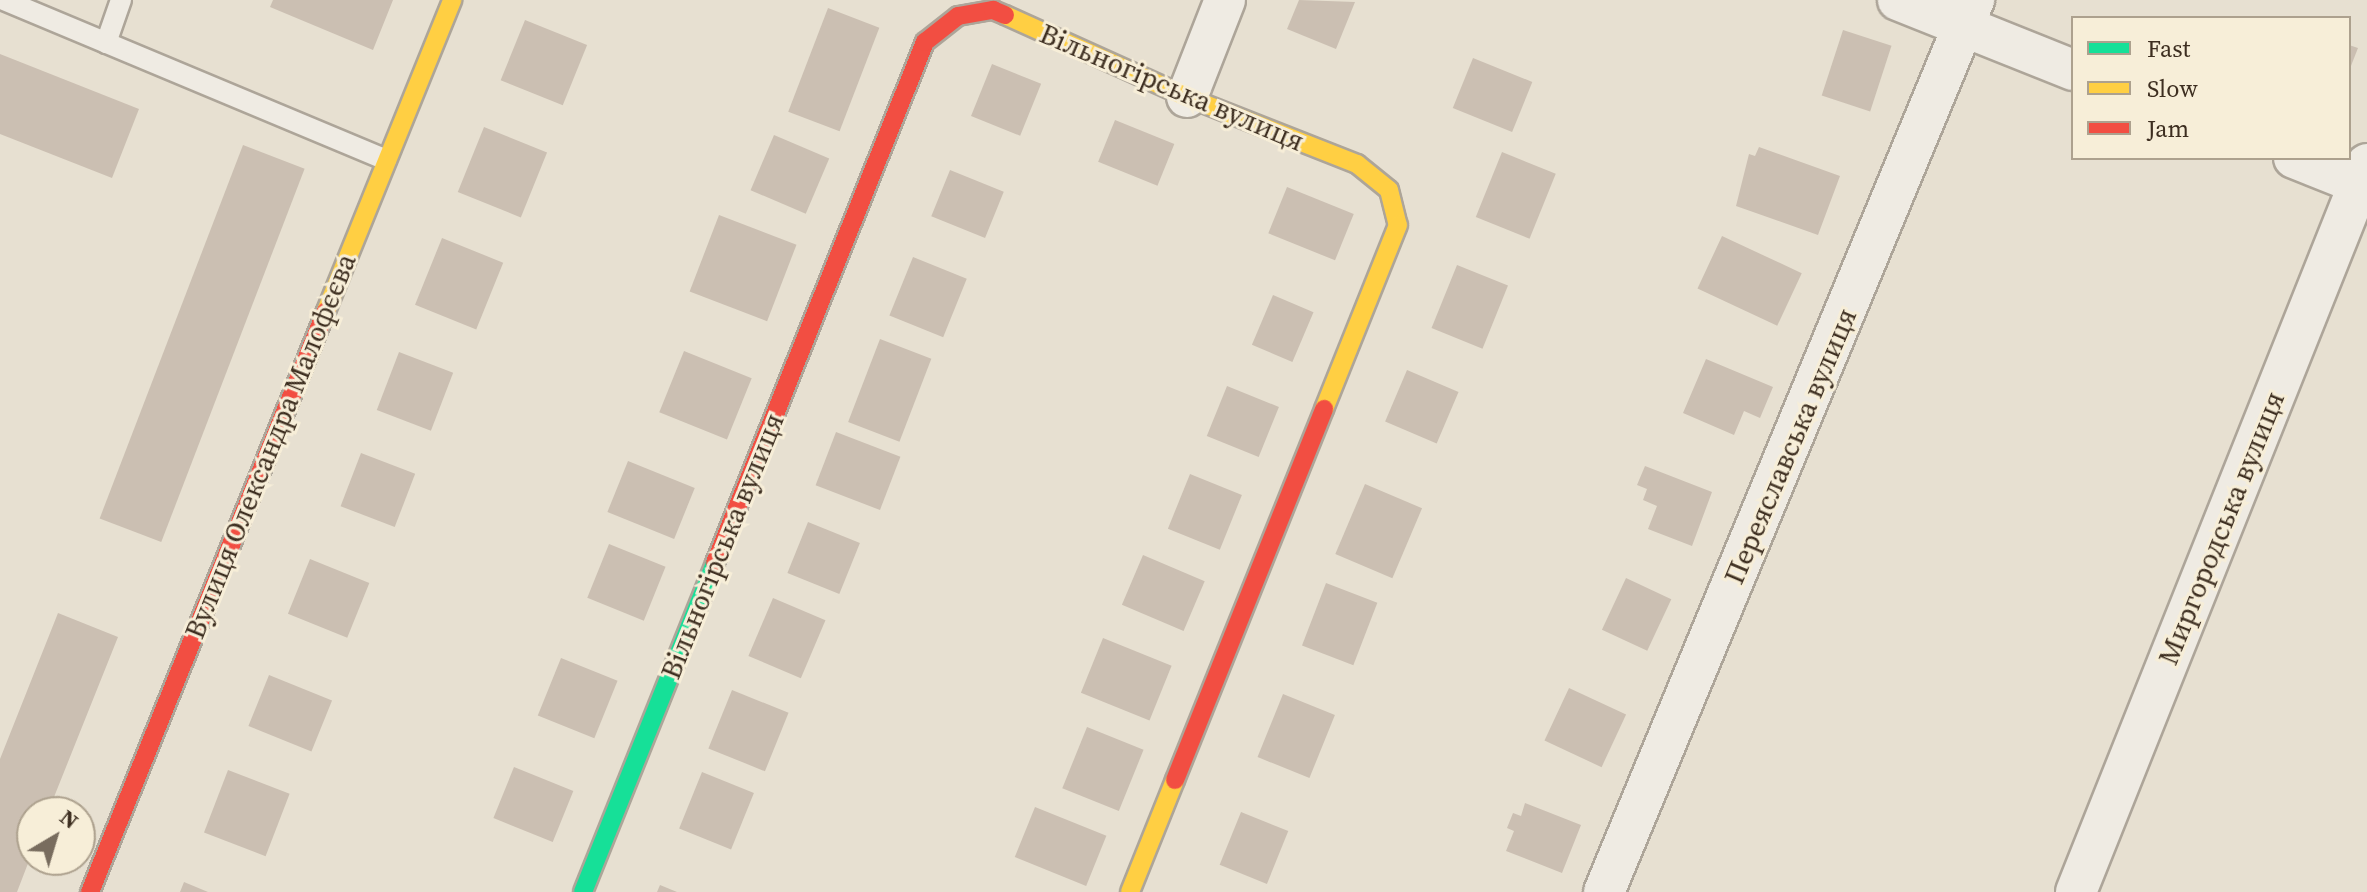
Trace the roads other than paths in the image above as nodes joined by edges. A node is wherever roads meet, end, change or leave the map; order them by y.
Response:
1 (4, 0) edge
2 (121, 0) edge
3 (452, 0) edge
4 (1225, 0) edge
5 (1898, 0) edge
6 (1969, 14) edge
7 (106, 43) junction
8 (2071, 69) edge
9 (1187, 97) junction
10 (386, 160) junction
11 (2301, 160) edge
12 (2364, 178) edge
13 (90, 892) edge
14 (583, 892) edge
15 (1130, 892) edge
16 (1604, 892) edge
17 (2076, 892) edge

1 - 7 lane
2 - 7 lane
3 - 10 street, Вулиця Олександра Малофєєва
4 - 9 street
5 - 6 street
6 - 8 street
6 - 16 street, Переяславська вулиця
7 - 10 lane
9 - 14 street, Вільногірська вулиця
9 - 15 street, Вільногірська вулиця
10 - 13 street, Вулиця Олександра Малофєєва
11 - 12 street
12 - 17 street, Миргородська вулиця

